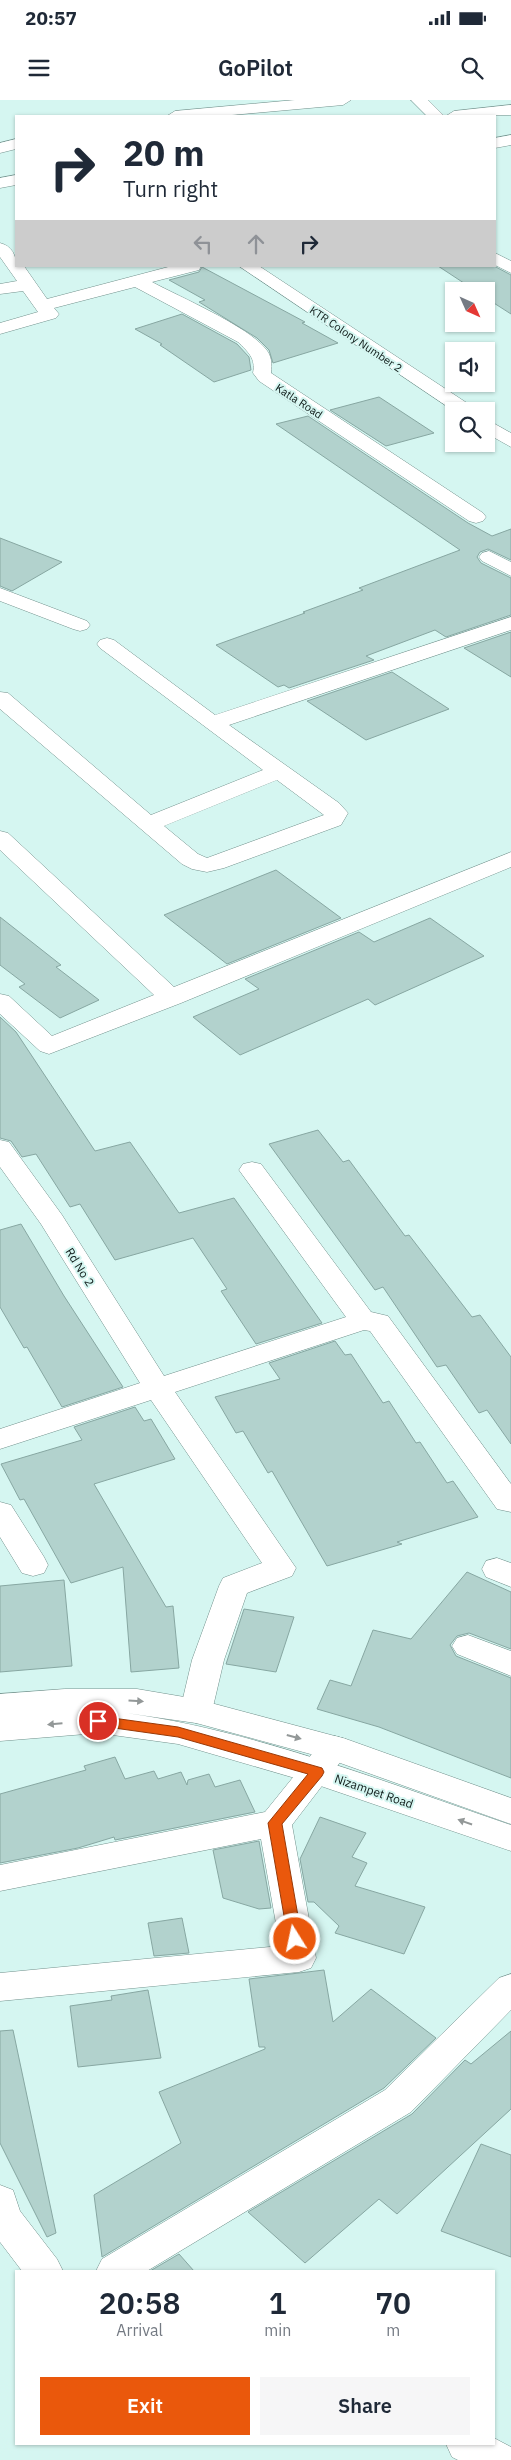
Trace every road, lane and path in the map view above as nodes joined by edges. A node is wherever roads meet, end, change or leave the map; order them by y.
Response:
1 (343, 100) edge
2 (419, 100) edge
3 (511, 110) edge
4 (191, 115) edge
5 (435, 115) edge
6 (464, 115) edge
7 (511, 140) edge
8 (15, 144) edge
9 (496, 144) edge
10 (0, 148) edge
11 (15, 180) edge
12 (0, 183) edge
13 (6, 254) edge
14 (15, 266) edge
15 (16, 267) edge
16 (190, 267) edge
17 (249, 267) edge
18 (137, 281) junction
19 (28, 284) junction
20 (0, 289) edge
21 (42, 306) junction
22 (0, 329) edge
23 (452, 402) edge
24 (495, 431) edge
25 (508, 439) edge
26 (476, 517) dead end
27 (489, 557) dead end
28 (511, 570) edge
29 (0, 594) edge
30 (511, 622) edge
31 (80, 625) dead end
32 (107, 644) dead end
33 (0, 698) edge
34 (212, 723) junction
35 (280, 771) junction
36 (148, 824) junction
37 (0, 838) edge
38 (511, 859) edge
39 (172, 998) junction
40 (0, 1001) edge
41 (0, 1148) edge
42 (252, 1170) dead end
43 (363, 1321) junction
44 (157, 1388) junction
45 (0, 1438) edge
46 (508, 1502) dead end
47 (0, 1512) edge
48 (33, 1565) dead end
49 (468, 1646) dead end
50 (511, 1664) edge
51 (0, 1706) edge
52 (196, 1711) junction
53 (0, 1729) edge
54 (326, 1760) junction
55 (511, 1811) edge
56 (275, 1823) junction
57 (511, 1838) edge
58 (0, 1878) edge
59 (0, 1987) edge
60 (511, 1988) edge
61 (0, 2201) edge
62 (43, 2270) edge
63 (117, 2270) edge
64 (468, 2445) edge
65 (497, 2460) edge

1 - 4 street
2 - 5 street
3 - 6 street
7 - 9 street
8 - 10 street
11 - 12 street
13 - 14 street
15 - 19 street
16 - 18 street
17 - 23 street, KTR Colony Number 2
18 - 21 street
18 - 26 street, Katla Road
19 - 20 street
19 - 21 street
21 - 22 street
24 - 25 street
27 - 28 street
29 - 31 street
30 - 34 street
32 - 34 street
33 - 36 street
34 - 35 street
35 - 36 street
35 - 36 street
37 - 39 street
38 - 39 street
39 - 40 street
41 - 44 street, Rd No 2
42 - 43 street
43 - 44 street
43 - 46 street
44 - 45 street
44 - 52 street, Rd No 2
47 - 48 street
49 - 50 street
51 -> 52 street, Nizampet Road
52 -> 54 street, Nizampet Road
54 -> 53 street, Nizampet Road
54 - 55 street, Nizampet Road
54 - 56 street
57 -> 54 street, Nizampet Road
56 - 58 street
56 - 59 street
60 - 63 street
61 - 62 street
64 - 65 street

